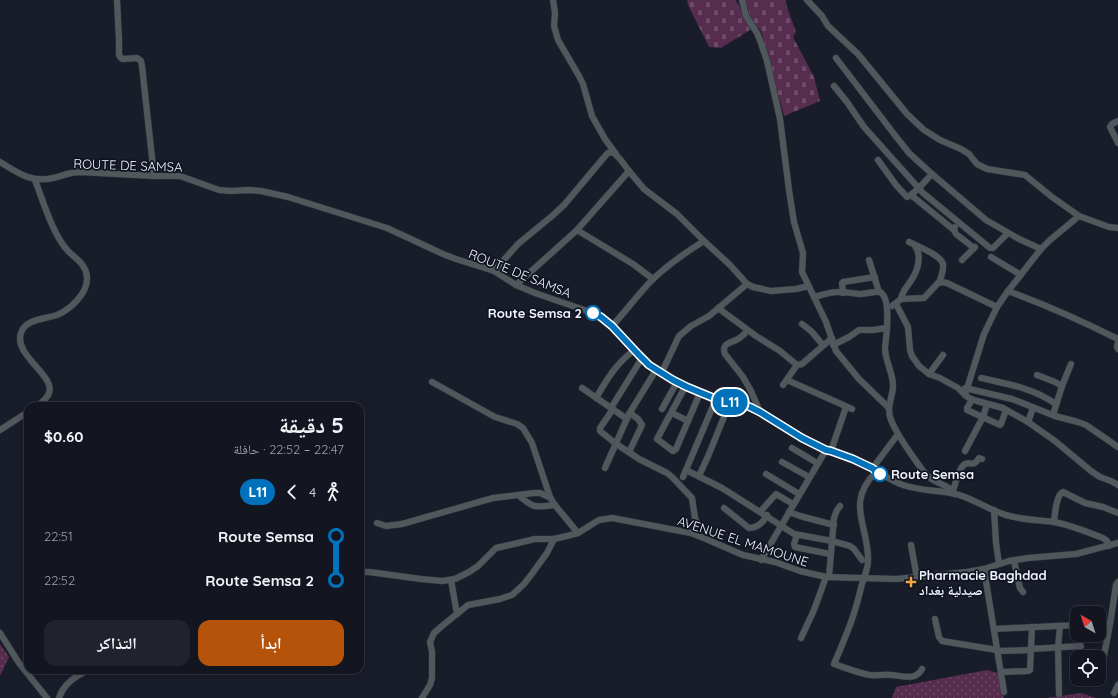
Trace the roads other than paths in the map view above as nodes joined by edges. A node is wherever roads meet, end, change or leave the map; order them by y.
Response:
1 (117, 0) edge
2 (554, 0) edge
3 (742, 0) edge
4 (807, 0) edge
5 (836, 58) dead end
6 (834, 86) dead end
7 (1118, 121) edge
8 (1118, 143) edge
9 (616, 154) junction
10 (878, 160) dead end
11 (0, 162) edge
12 (629, 172) junction
13 (932, 174) junction
14 (154, 176) junction
15 (36, 180) junction
16 (919, 188) junction
17 (911, 195) junction
18 (1079, 216) junction
19 (959, 223) junction
20 (1118, 228) edge
21 (577, 230) junction
22 (954, 230) junction
23 (1008, 233) junction
24 (704, 241) junction
25 (981, 241) junction
26 (974, 248) junction
27 (1041, 249) junction
28 (991, 256) dead end
29 (869, 260) dead end
30 (962, 260) dead end
31 (494, 271) junction
32 (1021, 275) junction
33 (875, 277) junction
34 (653, 279) junction
35 (939, 283) junction
36 (747, 284) junction
37 (516, 285) junction
38 (809, 286) junction
39 (1008, 291) junction
40 (843, 292) junction
41 (879, 292) junction
42 (814, 297) junction
43 (901, 299) junction
44 (896, 304) junction
45 (997, 307) junction
46 (718, 308) junction
47 (887, 308) junction
48 (802, 324) dead end
49 (612, 326) junction
50 (887, 328) junction
51 (747, 331) junction
52 (832, 338) junction
53 (1118, 340) edge
54 (823, 345) junction
55 (833, 345) junction
56 (1118, 349) edge
57 (634, 350) junction
58 (943, 355) dead end
59 (642, 358) junction
60 (1071, 364) dead end
61 (797, 365) junction
62 (659, 372) junction
63 (929, 374) junction
64 (1037, 375) dead end
65 (981, 378) dead end
66 (432, 382) dead end
67 (677, 382) junction
68 (1062, 386) junction
69 (685, 387) junction
70 (967, 387) junction
71 (582, 388) dead end
72 (958, 388) junction
73 (700, 393) junction
74 (964, 395) junction
75 (596, 398) junction
76 (716, 399) junction
77 (972, 400) junction
78 (42, 402) edge
79 (730, 402) junction
80 (988, 404) junction
81 (1056, 404) junction
82 (888, 407) junction
83 (1033, 408) junction
84 (612, 409) junction
85 (662, 409) dead end
86 (1006, 410) junction
87 (760, 412) junction
88 (672, 413) junction
89 (24, 415) edge
90 (1053, 415) junction
91 (628, 416) junction
92 (983, 417) junction
93 (688, 421) junction
94 (1028, 422) junction
95 (0, 430) edge
96 (898, 434) junction
97 (615, 443) junction
98 (1118, 447) edge
99 (792, 448) dead end
100 (828, 450) junction
101 (965, 451) dead end
102 (629, 452) junction
103 (982, 459) dead end
104 (782, 462) dead end
105 (817, 463) junction
106 (605, 468) dead end
107 (686, 470) junction
108 (874, 470) junction
109 (766, 474) dead end
110 (699, 476) junction
111 (683, 477) dead end
112 (809, 477) junction
113 (1118, 485) edge
114 (954, 492) junction
115 (799, 494) junction
116 (518, 495) junction
117 (549, 496) junction
118 (793, 504) junction
119 (555, 505) junction
120 (840, 506) dead end
121 (724, 508) dead end
122 (994, 510) junction
123 (760, 512) junction
124 (789, 512) junction
125 (1118, 513) edge
126 (767, 515) junction
127 (1054, 522) junction
128 (377, 524) dead end
129 (781, 524) junction
130 (834, 525) junction
131 (698, 526) dead end
132 (578, 533) junction
133 (797, 535) junction
134 (554, 539) junction
135 (832, 541) junction
136 (1118, 543) edge
137 (911, 545) dead end
138 (1109, 546) junction
139 (830, 554) junction
140 (761, 560) junction
141 (862, 560) dead end
142 (1014, 561) junction
143 (999, 564) junction
144 (984, 569) junction
145 (364, 572) edge
146 (827, 577) junction
147 (917, 578) junction
148 (864, 579) junction
149 (451, 580) junction
150 (1118, 582) edge
151 (1023, 592) dead end
152 (457, 614) junction
153 (935, 619) dead end
154 (1106, 624) edge
155 (1110, 624) junction
156 (1070, 625) edge
157 (1060, 626) junction
158 (1032, 627) junction
159 (994, 629) junction
160 (0, 633) edge
161 (801, 638) dead end
162 (1080, 646) dead end
163 (1058, 648) junction
164 (1031, 650) junction
165 (1105, 650) edge
166 (997, 651) junction
167 (922, 669) dead end
168 (24, 670) edge
169 (1001, 672) junction
170 (27, 674) edge
171 (81, 674) edge
172 (1118, 685) edge
173 (1004, 692) dead end
174 (1114, 693) dead end
175 (1059, 694) dead end
176 (47, 698) edge
177 (59, 698) edge
178 (422, 698) edge

1 - 14 street
2 - 9 street
3 - 38 street
4 - 18 street
5 - 13 street
6 - 16 street
7 - 8 street
9 - 12 street
9 - 31 street
10 - 17 street
11 - 15 street
12 - 21 street
12 - 24 street
13 - 16 street
13 - 23 street
14 - 15 street, ROUTE DE SAMSA
14 - 31 street, ROUTE DE SAMSA
15 - 78 street
16 - 17 street
16 - 19 street
17 - 22 street
18 - 20 street
18 - 27 street
19 - 22 street
19 - 25 street
21 - 34 street
21 - 37 street
22 - 26 street
23 - 25 street
23 - 27 street
24 - 34 street
24 - 36 street
25 - 26 street
26 - 30 street
27 - 32 street
28 - 32 street
29 - 33 street
31 - 37 street, ROUTE DE SAMSA
32 - 39 street
33 - 40 street
33 - 41 street
34 - 49 street
35 - 43 street
35 - 43 street
35 - 45 street
36 - 38 street
36 - 46 street
37 - 49 street, ROUTE DE SAMSA
38 - 42 street
39 - 45 street
39 - 53 street
40 - 41 street
40 - 42 street
41 - 47 street
42 - 52 street
43 - 44 street
44 - 47 street
44 - 63 street
45 - 70 street
46 - 51 street
46 - 62 street
47 - 50 street
48 - 54 street
49 - 57 street, ROUTE DE SAMSA
50 - 55 street
50 - 82 street
51 - 61 street
51 - 87 street
52 - 54 street
52 - 55 street
53 - 56 street
54 - 61 street
55 - 82 street
57 - 59 street, ROUTE DE SAMSA
57 - 75 street
58 - 63 street
59 - 62 street, ROUTE DE SAMSA
59 - 84 street
60 - 68 street
61 - 100 street
62 - 67 street, ROUTE DE SAMSA
62 - 91 street
63 - 72 street
64 - 68 street
65 - 81 street
66 - 117 street
67 - 69 street, ROUTE DE SAMSA
67 - 85 street
68 - 81 street
69 - 73 street, ROUTE DE SAMSA
69 - 88 street
70 - 72 street
70 - 74 street
70 - 83 street
71 - 75 street
72 - 74 street
73 - 76 street, ROUTE DE SAMSA
73 - 93 street
74 - 77 street
75 - 84 street
76 - 79 street, ROUTE DE SAMSA
76 - 107 street
77 - 80 street
77 - 92 street
79 - 87 street, ROUTE DE SAMSA
79 - 110 street
80 - 86 street
80 - 92 street
81 - 90 street
82 - 96 street
83 - 90 street
83 - 94 street
84 - 91 street
84 - 97 street
86 - 92 street
86 - 94 street
87 - 100 street, ROUTE DE SAMSA
88 - 93 street
88 - 93 street
89 - 95 street
90 - 98 street
91 - 97 street
91 - 102 street
92 - 101 street
94 - 113 street
96 - 108 street
96 - 114 street
97 - 102 street
97 - 106 street
99 - 105 street
100 - 105 street
100 - 108 street, ROUTE DE SAMSA
102 - 131 street
103 - 114 street
104 - 112 street
105 - 112 street
107 - 110 street
107 - 111 street
108 - 114 street, ROUTE DE SAMSA
108 - 148 street
109 - 115 street
110 - 123 street
112 - 115 street
114 - 122 street, ROUTE DE SAMSA
115 - 118 street
116 - 117 street
116 - 119 street
116 - 128 street
117 - 119 street
118 - 123 street
118 - 124 street
119 - 132 street
120 - 130 street
121 - 126 street
122 - 127 street, ROUTE DE SAMSA
122 - 143 street
123 - 126 street
124 - 129 street
124 - 130 street
125 - 127 street
126 - 129 street
127 - 138 street, ROUTE DE SAMSA
129 - 133 street
129 - 140 street
130 - 135 street
132 - 134 street
132 - 140 street, AVENUE EL MAMOUNE
133 - 135 street
133 - 139 street
134 - 149 street
134 - 152 street
135 - 139 street
135 - 141 street
136 - 138 street, AVENUE EL MAMOUNE
137 - 147 street
138 - 142 street, AVENUE EL MAMOUNE
139 - 146 street
140 - 146 street, AVENUE EL MAMOUNE
142 - 143 street, AVENUE EL MAMOUNE
142 - 151 street
143 - 144 street, AVENUE EL MAMOUNE
144 - 147 street, AVENUE EL MAMOUNE
144 - 159 street
145 - 149 street
146 - 148 street, AVENUE EL MAMOUNE
146 - 161 street
147 - 148 street, AVENUE EL MAMOUNE
148 - 167 street
149 - 152 street
150 - 155 street
152 - 178 street
153 - 166 street
154 - 155 street
155 - 165 street
156 - 157 street
157 - 158 street
157 - 163 street
158 - 159 street
158 - 164 street
159 - 166 street
160 - 168 street
162 - 163 street
163 - 164 street
163 - 175 street
164 - 166 street
164 - 169 street
166 - 169 street
169 - 173 street
170 - 176 street
171 - 177 street
172 - 174 street

